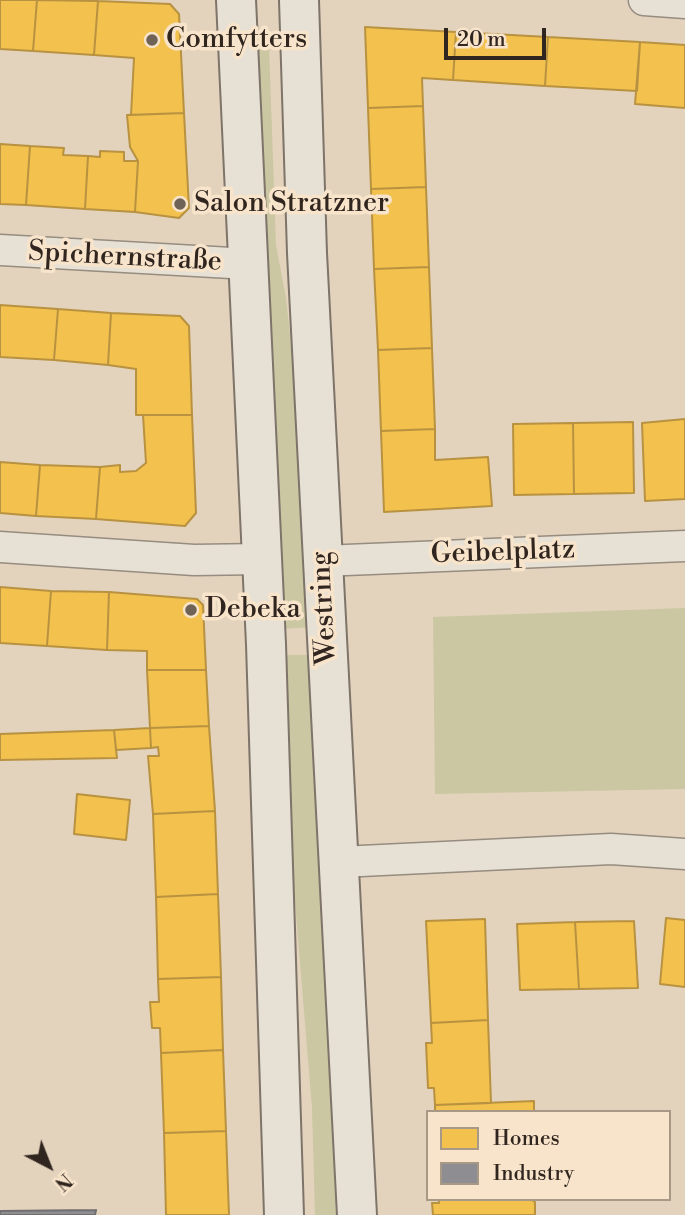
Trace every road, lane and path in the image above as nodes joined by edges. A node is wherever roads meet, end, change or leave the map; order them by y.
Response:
1 (236, 0) edge
2 (299, 0) edge
3 (644, 0) edge
4 (685, 3) edge
5 (0, 250) edge
6 (250, 264) junction
7 (685, 546) edge
8 (0, 547) edge
9 (262, 559) junction
10 (322, 561) junction
11 (685, 854) edge
12 (341, 862) junction
13 (284, 1215) edge
14 (356, 1215) edge

1 - 6 main road
2 - 10 main road, Westring
3 - 4 street
5 - 6 street, Spichernstraße
6 - 9 main road
7 - 10 street, Geibelplatz
8 - 9 street
9 - 13 main road
10 - 12 main road, Westring
11 - 12 street
12 - 14 main road, Westring

